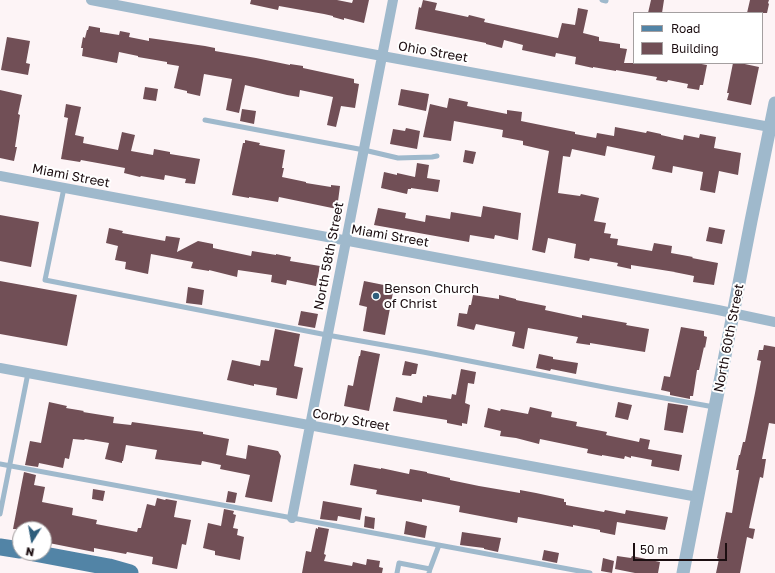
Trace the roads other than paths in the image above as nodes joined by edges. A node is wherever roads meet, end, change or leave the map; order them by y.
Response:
1 (91, 0) edge
2 (393, 0) edge
3 (382, 56) junction
4 (775, 103) edge
5 (205, 120) dead end
6 (770, 127) junction
7 (364, 150) junction
8 (436, 156) dead end
9 (0, 176) edge
10 (64, 188) junction
11 (346, 241) junction
12 (734, 314) junction
13 (775, 322) edge
14 (328, 335) junction
15 (0, 368) edge
16 (28, 373) junction
17 (715, 407) junction
18 (310, 426) junction
19 (0, 464) edge
20 (9, 465) junction
21 (698, 497) junction
22 (0, 514) edge
23 (292, 518) junction
24 (439, 545) junction
25 (0, 547) edge
26 (12, 549) edge
27 (52, 556) edge
28 (557, 567) junction
29 (429, 571) edge
30 (130, 573) edge
31 (397, 573) edge
32 (556, 573) edge
33 (590, 573) edge
34 (683, 573) edge

1 - 3 street, Ohio Street
2 - 3 street, North 58th Street
3 - 6 street, Ohio Street
3 - 7 street, North 58th Street
4 - 6 street, North 60th Street
5 - 7 lane
6 - 12 street, North 60th Street
7 - 8 lane
7 - 11 street, North 58th Street
9 - 10 street, Miami Street
10 - 11 street, Miami Street
10 - 14 lane
11 - 12 street, Miami Street
11 - 14 street, North 58th Street
12 - 13 street, Miami Street
12 - 17 street, North 60th Street
14 - 17 lane
14 - 18 street, North 58th Street
15 - 16 street, Corby Street
16 - 18 street, Corby Street
16 - 20 lane
17 - 21 street, North 60th Street
18 - 21 street, Corby Street
18 - 23 street, North 58th Street
19 - 20 lane
20 - 22 lane
20 - 23 lane
21 - 34 street, North 60th Street
23 - 24 lane
24 - 28 lane
24 - 29 lane
25 - 26 main road
27 - 30 main road
28 - 32 lane
28 - 33 lane
29 - 31 lane

